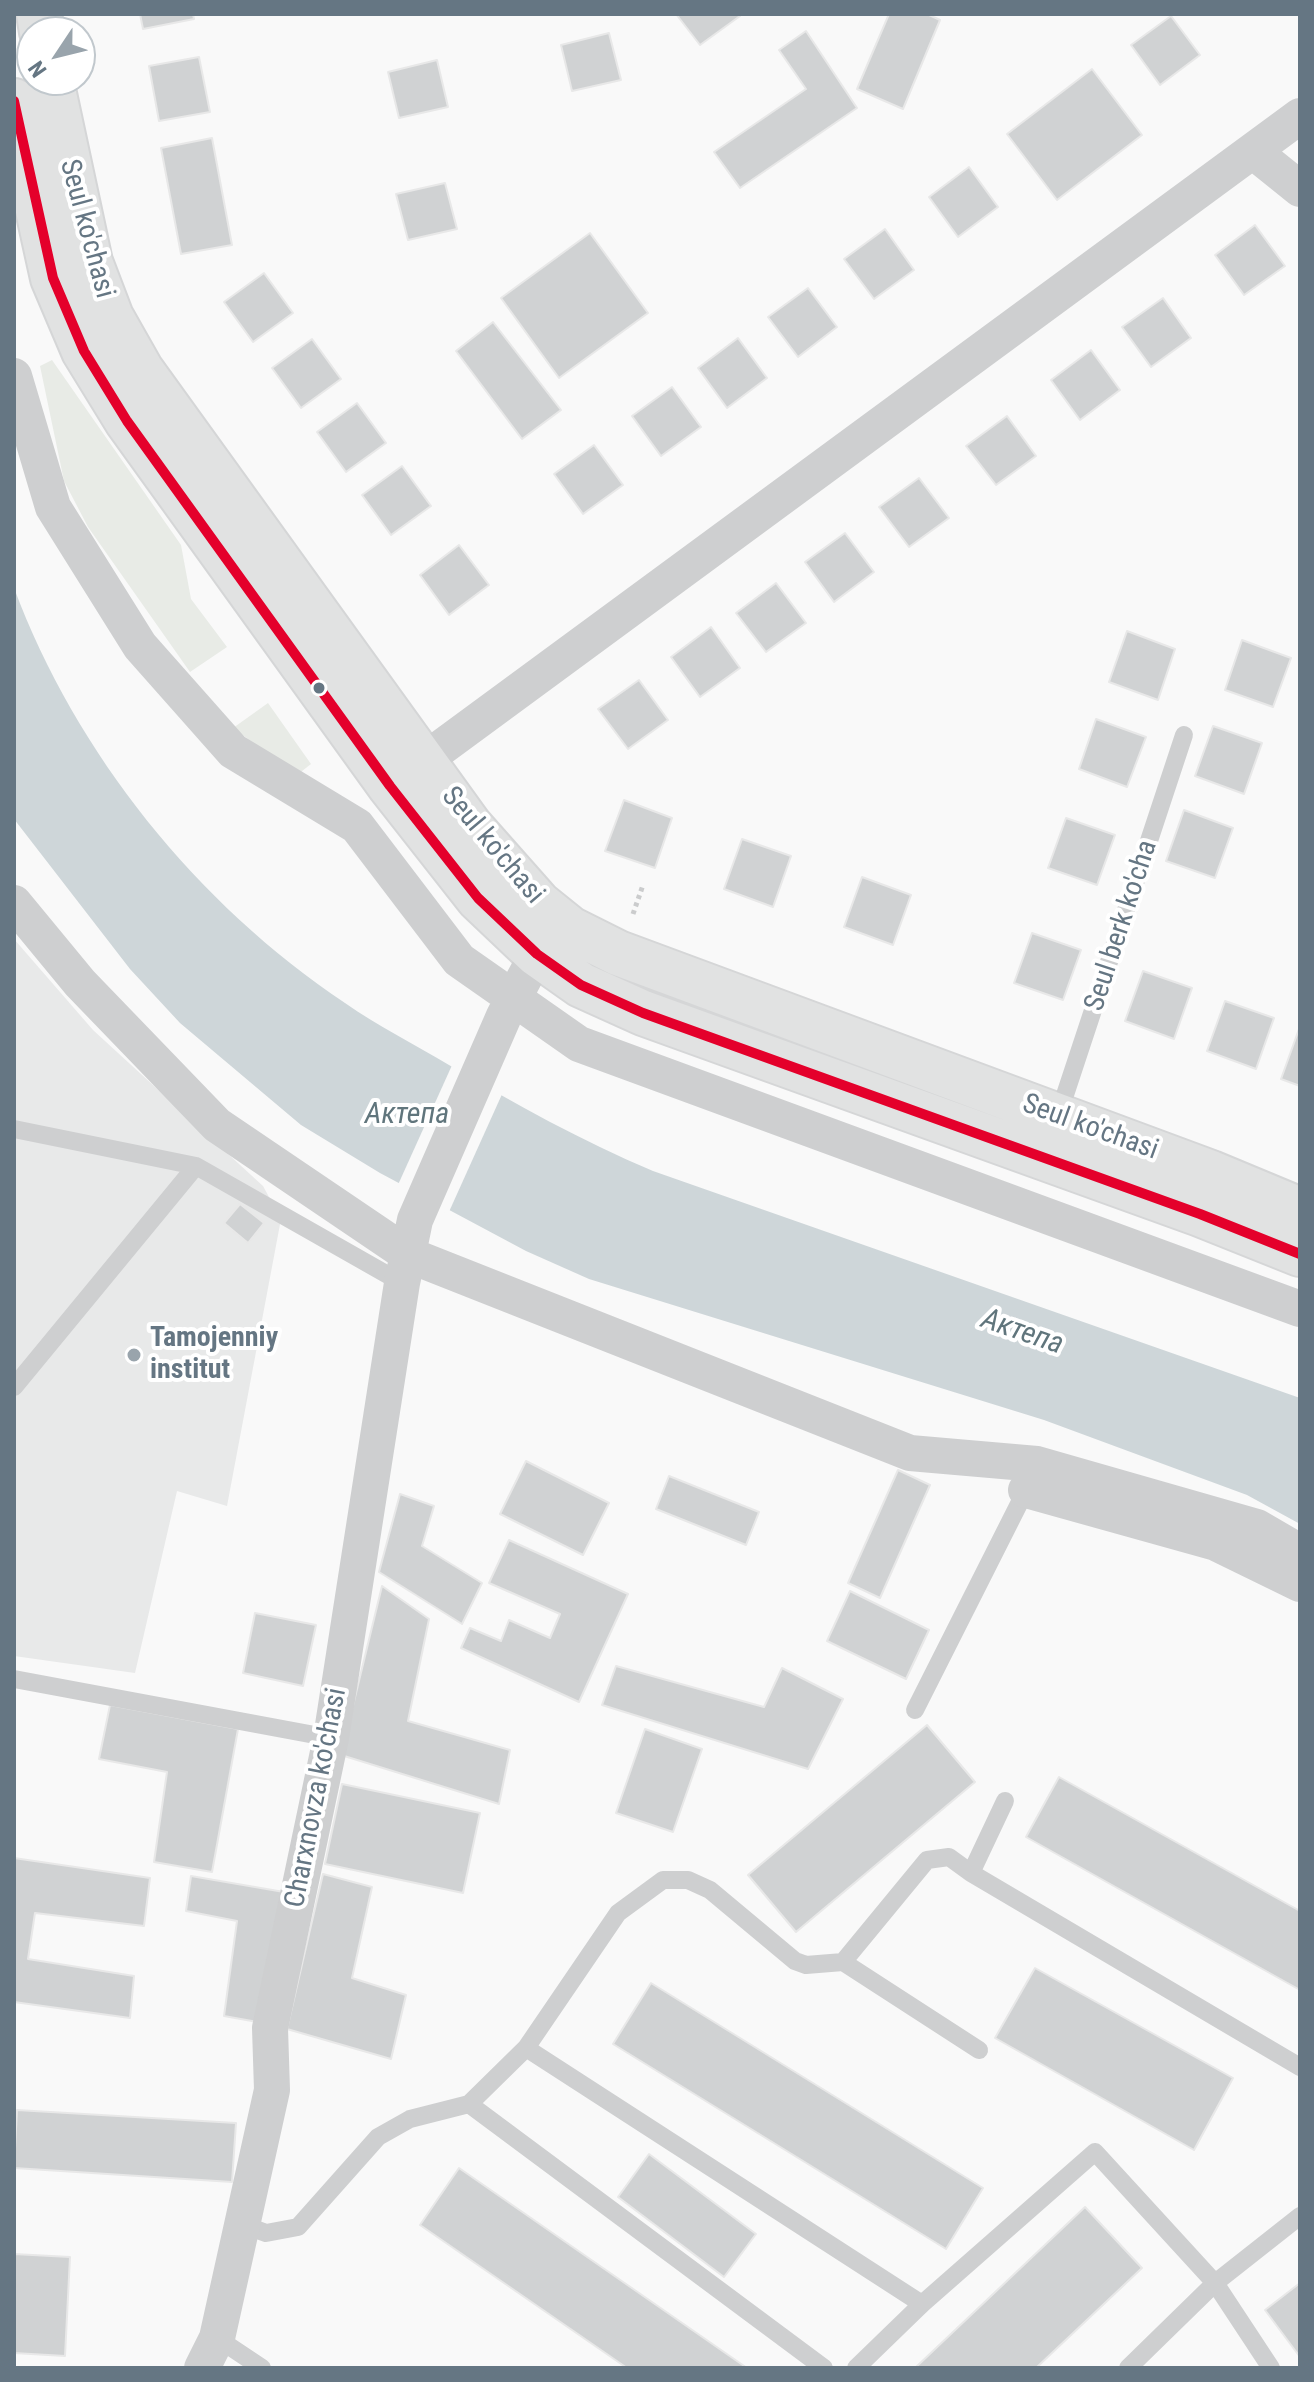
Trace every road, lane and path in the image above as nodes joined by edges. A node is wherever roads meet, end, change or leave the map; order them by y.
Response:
1 (54, 96) edge
2 (14, 101) edge
3 (1300, 116) edge
4 (1254, 152) junction
5 (1300, 189) edge
6 (14, 376) edge
7 (1184, 735) dead end
8 (406, 774) junction
9 (643, 885) dead end
10 (14, 903) edge
11 (631, 921) dead end
12 (546, 936) junction
13 (508, 1008) junction
14 (1058, 1117) junction
15 (14, 1129) edge
16 (196, 1166) junction
17 (1300, 1210) edge
18 (408, 1252) junction
19 (1300, 1254) edge
20 (1300, 1309) edge
21 (14, 1387) edge
22 (1026, 1490) joint
23 (1300, 1552) edge
24 (1300, 1584) edge
25 (14, 1679) edge
26 (915, 1710) dead end
27 (331, 1738) junction
28 (1005, 1801) dead end
29 (971, 1873) junction
30 (843, 1962) junction
31 (526, 2048) junction
32 (979, 2050) dead end
33 (1300, 2067) edge
34 (469, 2104) junction
35 (1300, 2216) edge
36 (244, 2225) junction
37 (1215, 2283) junction
38 (922, 2304) junction
39 (209, 2353) edge
40 (262, 2368) edge
41 (824, 2368) edge
42 (856, 2368) edge
43 (1128, 2368) edge
44 (1271, 2368) edge

1 - 8 main road, Seul ko'chasi
2 - 8 main road, Seul ko'chasi
3 - 4 street
4 - 5 street
4 - 8 street
6 - 13 street
7 - 14 lane, Seul berk ko'cha
8 - 12 main road, Seul ko'chasi
9 - 11 path
10 - 18 street
12 - 13 street, Charxnovza ko'chasi
12 - 14 main road, Seul ko'chasi
12 - 19 main road, Seul ko'chasi
13 - 18 street, Charxnovza ko'chasi
13 - 20 street
14 - 17 main road, Seul ko'chasi
15 - 16 lane
16 - 18 lane
16 - 21 lane
18 - 23 street
18 - 27 street, Charxnovza ko'chasi
22 - 24 street
22 - 26 lane
25 - 27 lane
27 - 36 street, Charxnovza ko'chasi
28 - 29 lane
29 - 30 lane
29 - 33 lane
30 - 31 lane
30 - 32 lane
31 - 34 lane
31 - 38 lane
34 - 36 lane
34 - 41 lane
35 - 37 lane
36 - 39 street, Charxnovza ko'chasi
37 - 38 lane
37 - 43 lane
37 - 44 lane
38 - 42 lane
39 - 40 lane

